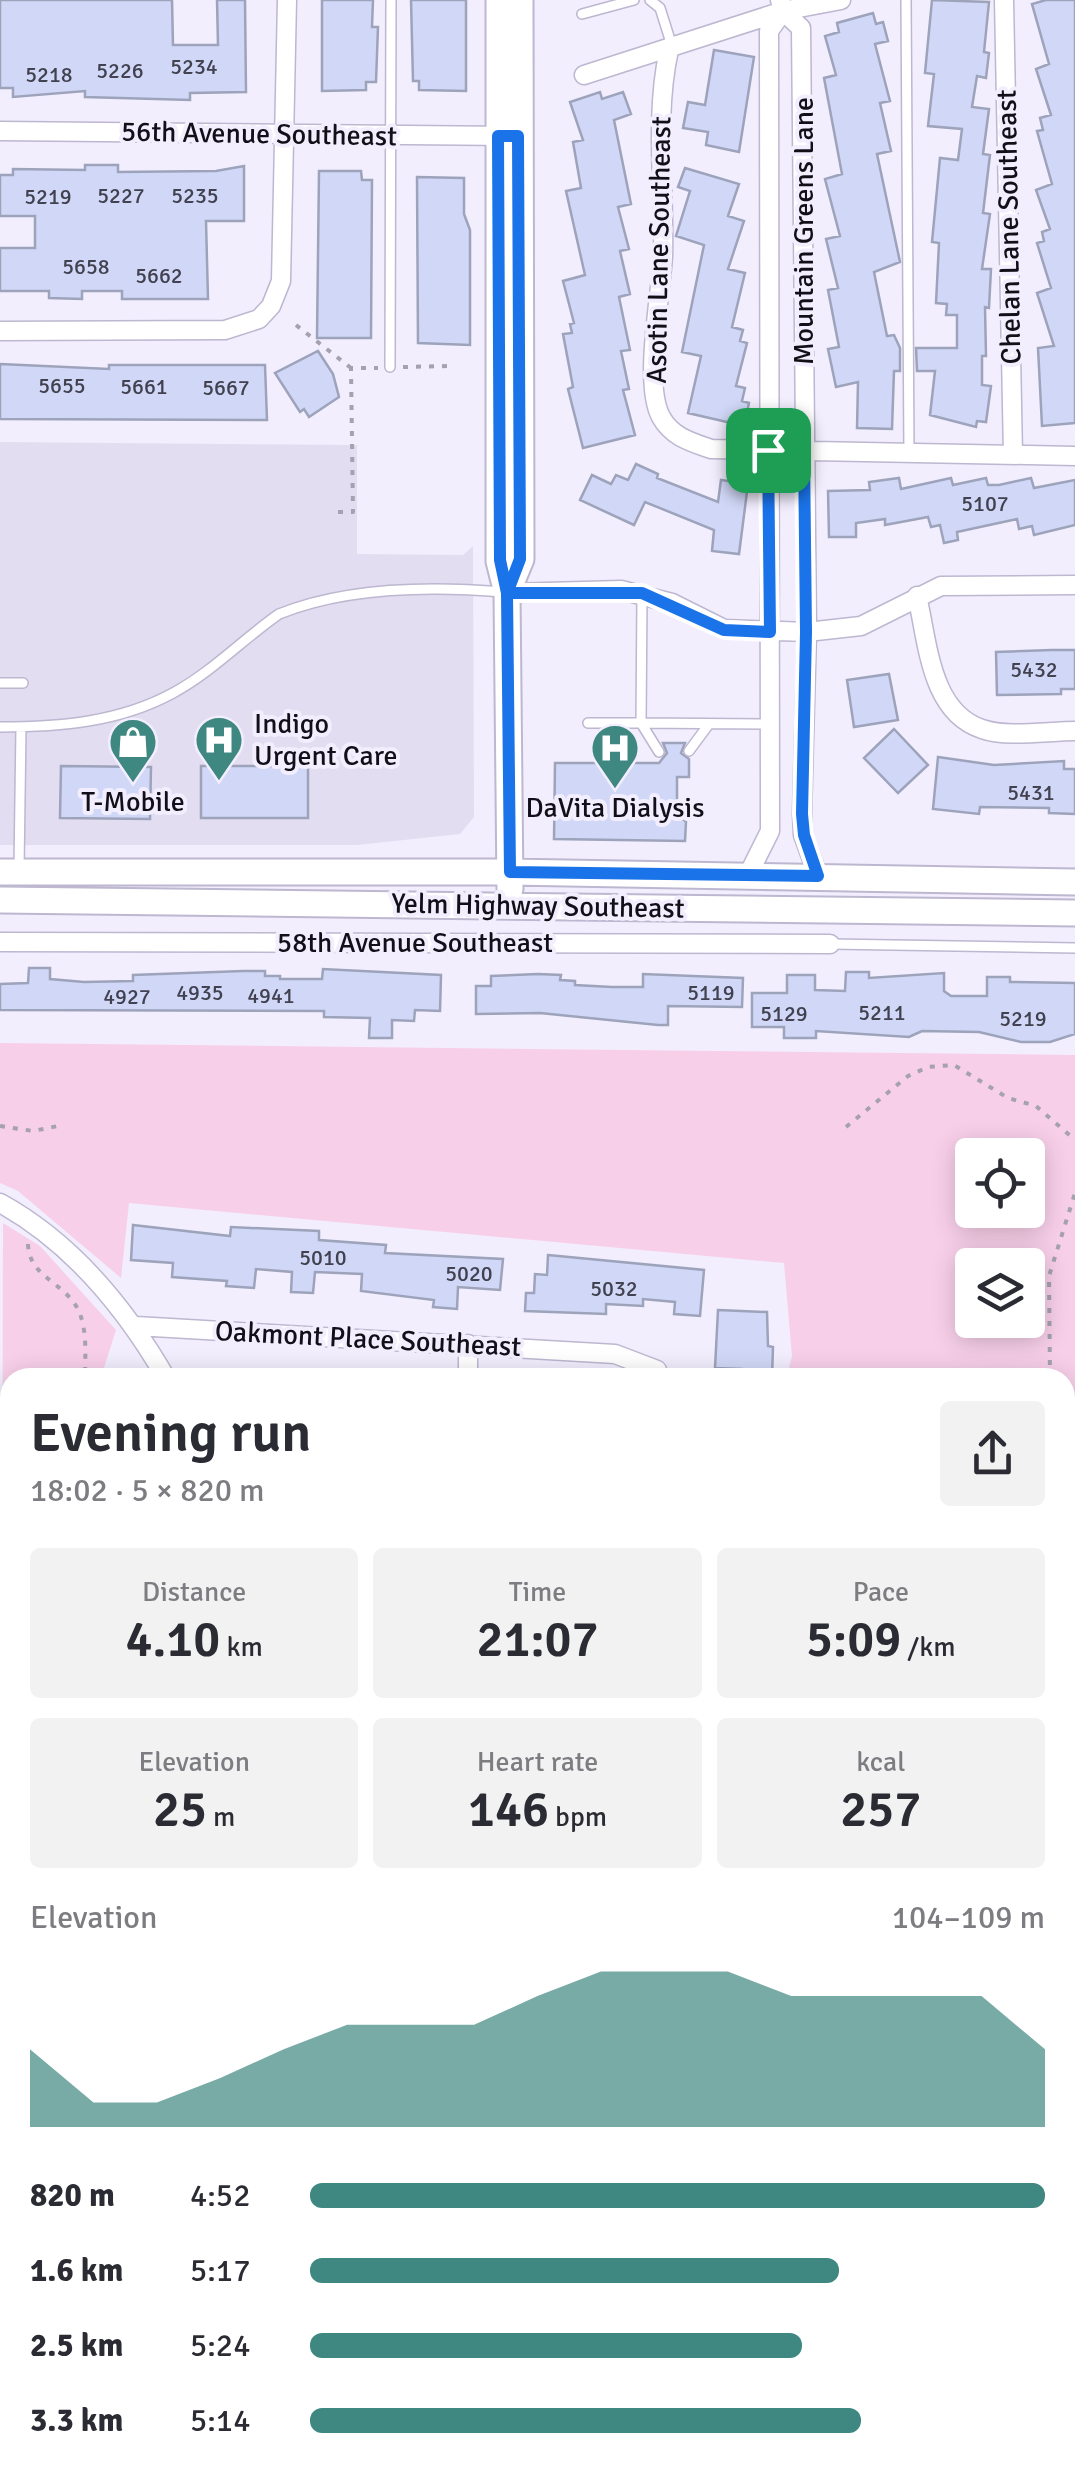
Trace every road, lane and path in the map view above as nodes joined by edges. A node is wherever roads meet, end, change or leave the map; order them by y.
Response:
1 (287, 0) edge
2 (391, 0) edge
3 (500, 0) edge
4 (520, 0) edge
5 (634, 0) edge
6 (650, 0) edge
7 (841, 0) edge
8 (906, 0) edge
9 (1004, 0) edge
10 (782, 6) edge
11 (582, 14) dead end
12 (671, 49) junction
13 (584, 75) dead end
14 (0, 132) edge
15 (285, 134) junction
16 (391, 135) junction
17 (508, 136) junction
18 (296, 325) dead end
19 (0, 331) edge
20 (448, 366) dead end
21 (390, 367) junction
22 (351, 368) junction
23 (768, 450) junction
24 (804, 451) junction
25 (909, 453) junction
26 (1013, 455) junction
27 (1075, 456) edge
28 (338, 512) dead end
29 (1075, 585) edge
30 (507, 593) junction
31 (642, 593) junction
32 (917, 596) junction
33 (770, 632) junction
34 (806, 632) junction
35 (0, 683) edge
36 (22, 683) dead end
37 (588, 723) dead end
38 (640, 723) junction
39 (709, 724) junction
40 (770, 724) junction
41 (0, 727) edge
42 (21, 727) junction
43 (1075, 731) edge
44 (689, 751) dead end
45 (660, 752) dead end
46 (9, 872) edge
47 (510, 872) junction
48 (748, 875) junction
49 (818, 876) junction
50 (1075, 882) edge
51 (0, 900) edge
52 (510, 904) junction
53 (1075, 912) edge
54 (0, 942) edge
55 (830, 944) joint
56 (1075, 948) edge
57 (64, 1124) dead end
58 (0, 1126) edge
59 (846, 1126) dead end
60 (1075, 1140) edge
61 (1075, 1193) edge
62 (0, 1203) edge
63 (24, 1216) junction
64 (136, 1326) junction
65 (468, 1344) junction
66 (85, 1368) edge
67 (160, 1368) edge
68 (468, 1368) edge
69 (652, 1368) edge
70 (1050, 1368) edge

1 - 15 street
2 - 16 lane
3 - 17 main road
4 - 17 main road
5 - 11 lane
6 - 12 lane
7 - 10 street
8 - 25 lane
9 - 26 street, Chelan Lane Southeast
10 - 12 street
10 - 23 street, Mountain Greens Lane
10 - 24 street, Mountain Greens Lane
12 - 13 street
12 - 23 street, Asotin Lane Southeast
14 - 15 street, 56th Avenue Southeast
15 - 16 street, 56th Avenue Southeast
15 - 19 street
16 - 17 street, 56th Avenue Southeast
16 - 21 lane
17 - 30 main road
18 - 22 path
20 - 21 path
21 - 22 path
22 - 28 path
23 - 24 street, Asotin Lane Southeast
23 - 33 street, Mountain Greens Lane
24 - 25 street, Asotin Lane Southeast
24 - 34 street, Mountain Greens Lane
25 - 26 street, Asotin Lane Southeast
26 - 27 street, Asotin Lane Southeast
29 - 32 street
30 - 31 street
30 - 42 lane
30 - 47 main road
31 - 33 street
31 - 38 lane
32 - 34 street
32 - 43 street
33 - 34 street
33 - 40 street, Mountain Greens Lane
34 - 49 street, Mountain Greens Lane
35 - 36 lane
37 - 38 lane
38 - 39 lane
38 - 45 lane
39 - 40 lane
39 - 44 lane
40 - 48 street, Mountain Greens Lane
41 - 42 lane
42 - 46 lane
46 - 47 main road, Yelm Highway Southeast
47 - 48 main road, Yelm Highway Southeast
47 - 52 main road
48 - 49 main road, Yelm Highway Southeast
49 - 50 main road, Yelm Highway Southeast
51 - 52 main road, Yelm Highway Southeast
52 - 53 main road, Yelm Highway Southeast
54 - 55 street, 58th Avenue Southeast
55 - 56 lane
57 - 58 path
59 - 60 path
61 - 70 path
62 - 63 street
63 - 64 street
63 - 66 path
64 - 65 street, Oakmont Place Southeast
64 - 67 street
65 - 68 street
65 - 69 street, Oakmont Place Southeast

